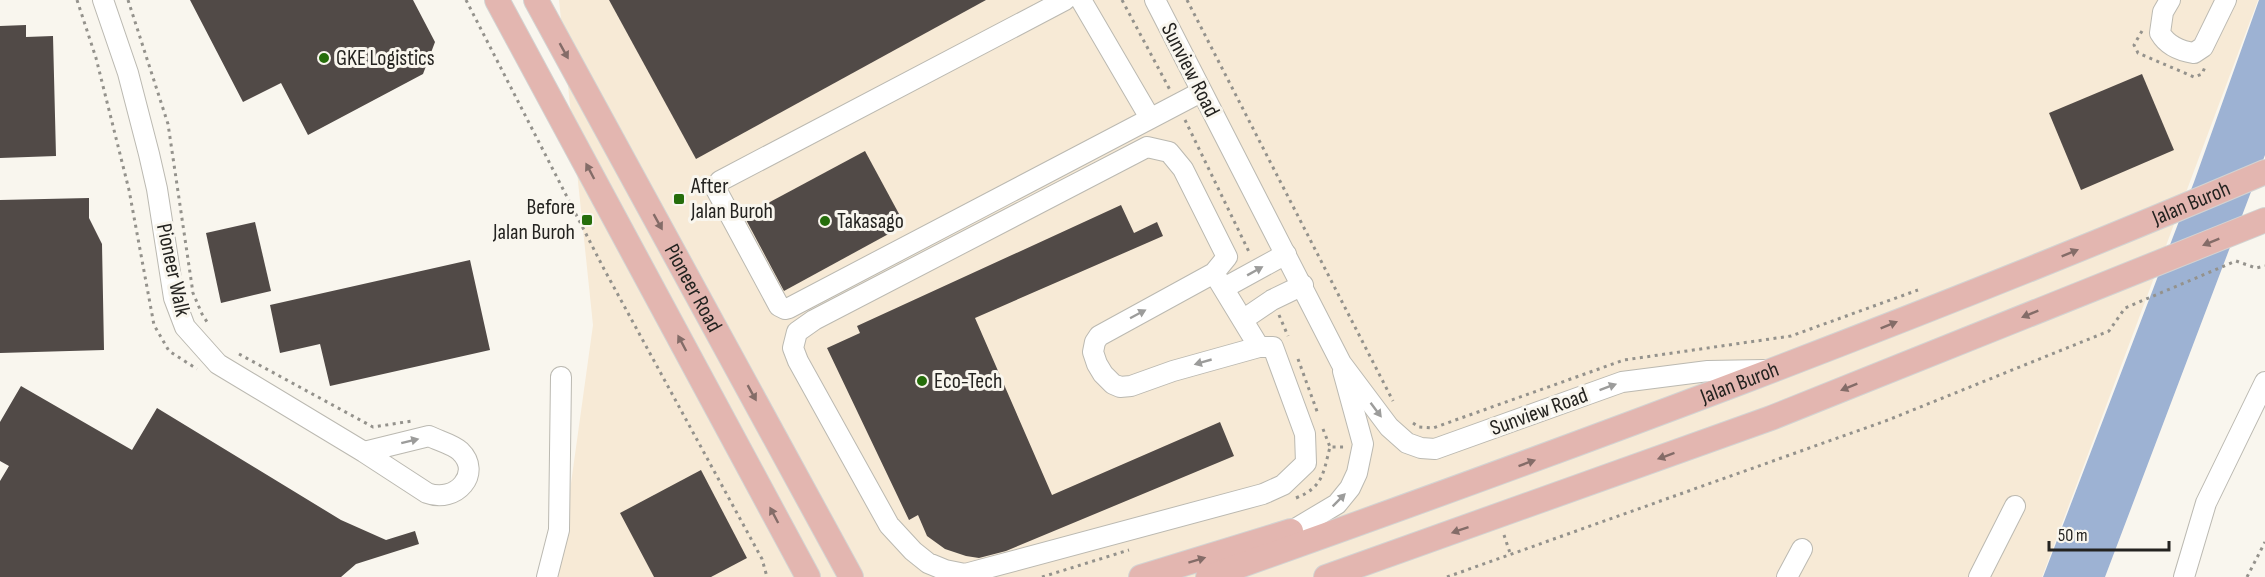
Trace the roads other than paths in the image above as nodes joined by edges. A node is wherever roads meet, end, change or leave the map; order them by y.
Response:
1 (103, 0) edge
2 (497, 0) edge
3 (536, 0) edge
4 (1065, 0) edge
5 (1081, 0) edge
6 (1155, 0) edge
7 (2170, 0) edge
8 (2226, 0) edge
9 (1201, 92) junction
10 (1150, 118) junction
11 (2265, 172) edge
12 (2265, 220) edge
13 (1286, 254) junction
14 (1219, 281) junction
15 (1303, 285) junction
16 (1244, 319) junction
17 (1259, 347) junction
18 (1341, 363) junction
19 (1776, 370) junction
20 (561, 377) dead end
21 (2265, 382) edge
22 (364, 452) junction
23 (1413, 504) junction
24 (2015, 506) dead end
25 (1290, 532) junction
26 (1802, 549) dead end
27 (804, 573) edge
28 (853, 574) edge
29 (547, 577) edge
30 (1141, 577) edge
31 (1208, 577) edge
32 (1326, 577) edge
33 (1787, 577) edge
34 (1979, 577) edge
35 (2184, 577) edge

1 - 22 street, Pioneer Walk
27 -> 2 main road, Pioneer Road
3 -> 28 main road, Pioneer Road
4 - 10 street
5 - 10 street
6 - 9 street, Sunview Road
7 - 8 street
9 - 10 street
9 - 13 street, Sunview Road
19 -> 11 main road, Jalan Buroh
12 -> 32 main road, Jalan Buroh
14 -> 13 street
13 - 15 street, Sunview Road
14 - 16 street
17 -> 14 street
14 - 17 street
15 - 16 street
15 - 18 street, Sunview Road
16 - 17 street
18 -> 19 street, Sunview Road
25 -> 18 street, Sunview Road
23 -> 19 main road, Jalan Buroh
20 - 29 street
21 - 35 street
22 -> 22 street, Pioneer Walk
23 - 25 main road
23 - 31 main road, Jalan Buroh
24 - 34 street
30 -> 25 main road
26 - 33 street

